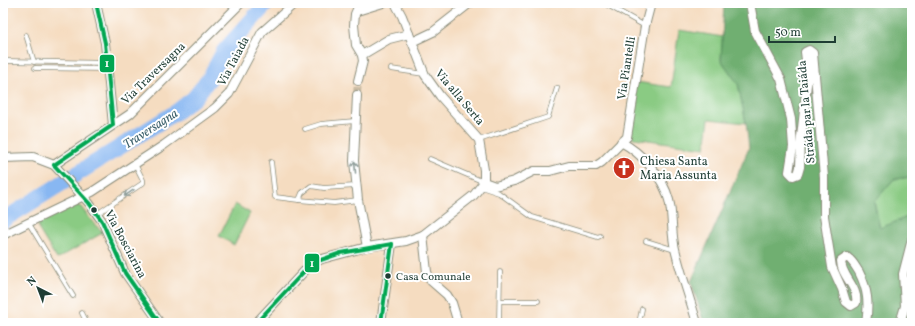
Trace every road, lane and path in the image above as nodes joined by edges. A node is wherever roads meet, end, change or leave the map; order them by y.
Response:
1 (96, 3) edge
2 (241, 3) edge
3 (294, 3) edge
4 (360, 3) edge
5 (383, 3) edge
6 (395, 3) edge
7 (470, 3) edge
8 (604, 3) edge
9 (651, 3) edge
10 (750, 3) edge
11 (357, 11) junction
12 (645, 26) junction
13 (409, 34) junction
14 (26, 35) dead end
15 (412, 42) junction
16 (362, 55) junction
17 (6, 61) dead end
18 (34, 62) junction
19 (107, 66) junction
20 (35, 68) dead end
21 (391, 70) dead end
22 (425, 75) junction
23 (358, 81) tunnel mouth
24 (557, 88) dead end
25 (357, 95) tunnel mouth
26 (355, 121) junction
27 (113, 125) junction
28 (305, 129) dead end
29 (624, 139) junction
30 (480, 140) junction
31 (3, 158) edge
32 (430, 159) dead end
33 (271, 162) dead end
34 (135, 164) junction
35 (56, 168) junction
36 (482, 185) junction
37 (356, 186) junction
38 (79, 194) junction
39 (299, 200) junction
40 (358, 200) junction
41 (97, 214) junction
42 (28, 222) junction
43 (3, 235) edge
44 (423, 235) junction
45 (600, 236) dead end
46 (912, 239) edge
47 (646, 241) dead end
48 (392, 244) junction
49 (367, 247) junction
50 (675, 250) junction
51 (500, 272) dead end
52 (73, 296) dead end
53 (500, 301) junction
54 (538, 301) dead end
55 (642, 309) dead end
56 (82, 313) dead end
57 (87, 323) edge
58 (160, 323) edge
59 (256, 323) edge
60 (381, 323) edge
61 (458, 323) edge
62 (499, 323) edge
63 (639, 323) edge
64 (697, 323) edge
65 (866, 323) edge
66 (900, 323) edge

1 - 19 street
2 - 27 street, Via Traversagna
3 - 34 street, Via Taiada
4 - 11 street
5 - 11 street
6 - 13 street, Via alla Serta
7 - 15 street
8 - 12 lane
9 - 12 street, Via Piantelli
10 - 65 street, Stráda par la Taiáda
11 - 16 street
12 - 29 street, Via Piantelli
13 - 15 street, Via alla Serta
13 - 16 street
14 - 18 lane
15 - 22 street, Via alla Serta
16 - 23 street
17 - 18 lane
18 - 19 lane
19 - 20 lane
19 - 27 street
21 - 22 lane
22 - 30 street, Via alla Serta
24 - 30 lane, Via alla Serta
25 - 26 street
26 - 28 lane
37 -> 26 street
27 - 35 street, Via Traversagna
29 - 36 street
29 - 50 street
30 - 36 street, Via alla Serta
31 - 35 street, Via Bosciarina
32 - 36 lane
33 - 39 lane
34 - 38 street, Via Taiada
34 -> 41 lane
35 - 38 street, Via Bosciarina
36 - 44 street
36 - 45 lane
37 - 39 lane
37 - 40 street
38 - 41 street, Via Bosciarina
38 - 42 street, Via Taiada
39 - 40 lane
40 - 49 street
41 - 58 street, Via Bosciarina
42 - 43 street, Via Taiada
42 - 52 lane
44 - 48 street
44 - 61 street
46 - 66 street
47 - 50 lane
48 - 49 street
48 - 60 street
49 - 59 street
50 - 64 street
51 - 53 lane
53 - 54 lane
53 - 62 lane
55 - 63 lane
56 - 57 lane

